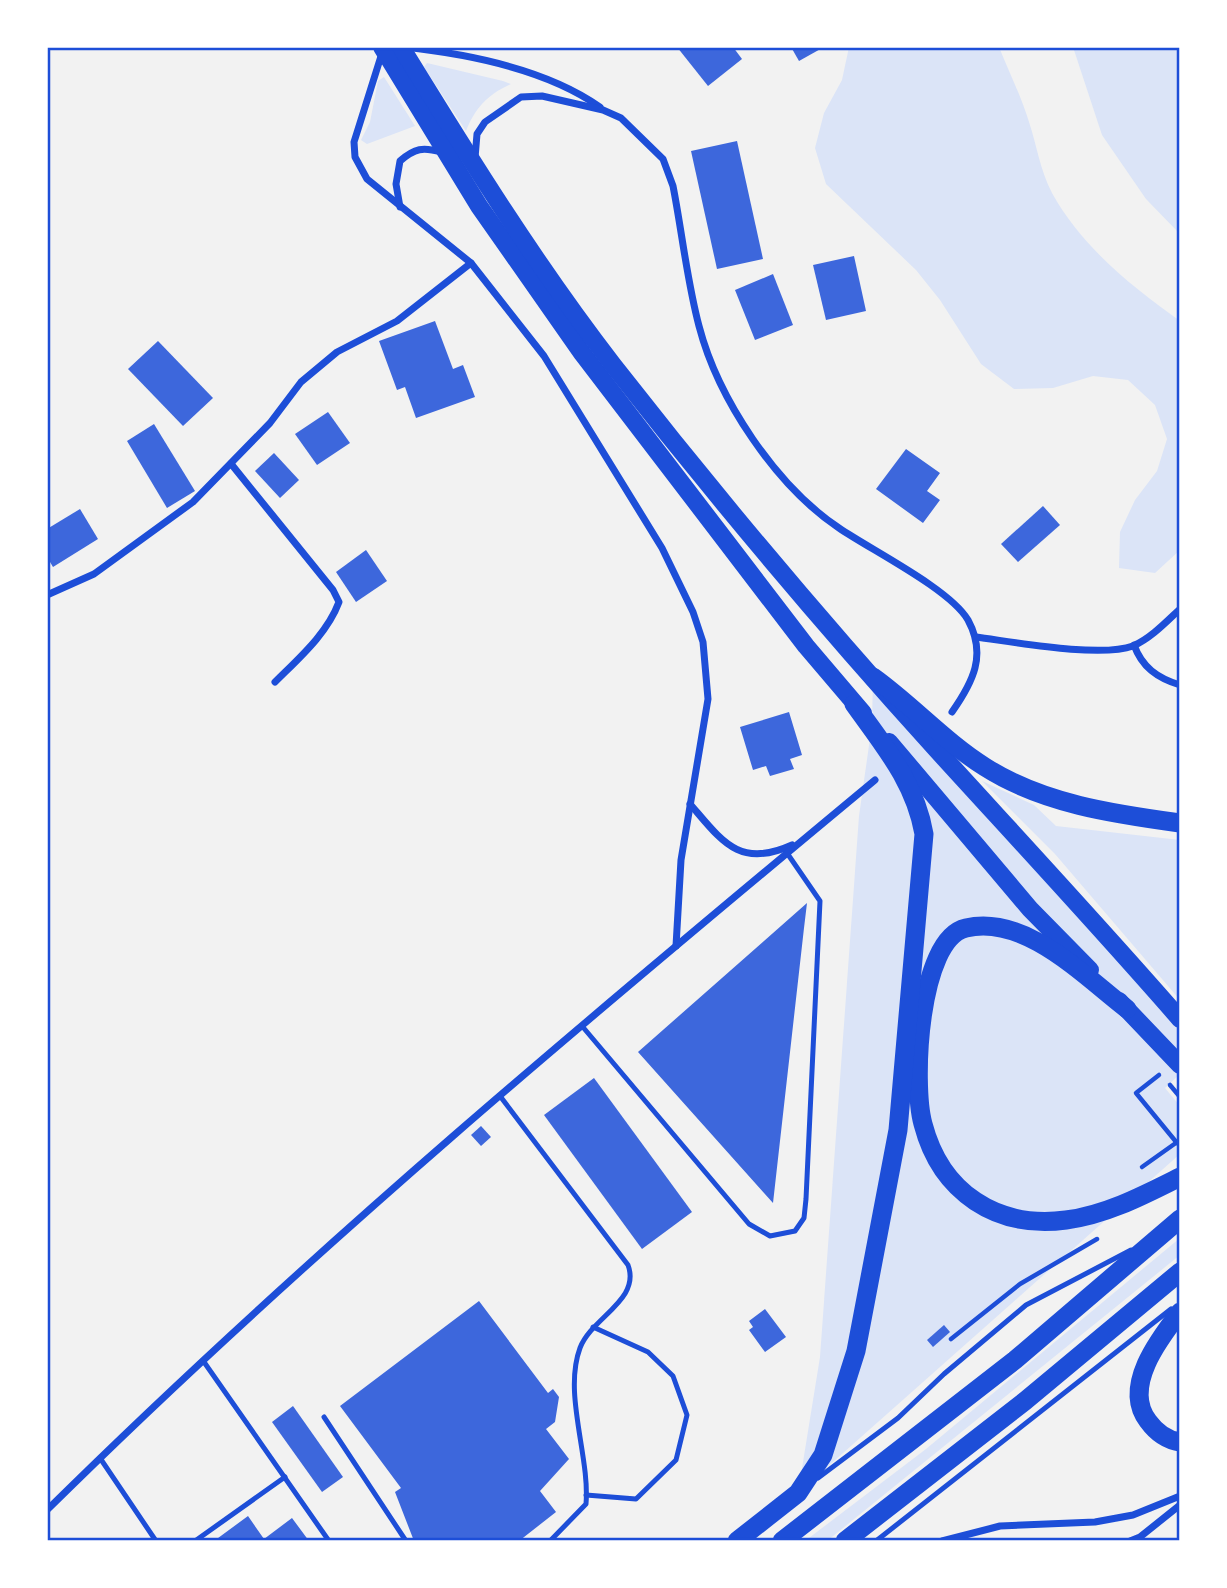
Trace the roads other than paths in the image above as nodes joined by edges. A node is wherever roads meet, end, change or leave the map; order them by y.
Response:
1 (392, 48) edge
2 (603, 110) junction
3 (446, 154) junction
4 (474, 166) junction
5 (400, 208) junction
6 (509, 235) junction
7 (471, 263) junction
8 (232, 464) junction
9 (47, 595) edge
10 (1180, 609) edge
11 (976, 637) junction
12 (1134, 645) junction
13 (873, 677) junction
14 (275, 682) dead end
15 (1180, 685) edge
16 (854, 704) junction
17 (952, 712) dead end
18 (875, 780) dead end
19 (690, 804) junction
20 (1180, 823) edge
21 (802, 841) junction
22 (787, 853) junction
23 (676, 946) junction
24 (1127, 1009) junction
25 (1180, 1019) edge
26 (582, 1026) junction
27 (1180, 1065) edge
28 (500, 1096) junction
29 (1180, 1177) edge
30 (1180, 1219) edge
31 (1159, 1237) junction
32 (1180, 1272) edge
33 (1180, 1303) edge
34 (1180, 1311) edge
35 (593, 1327) junction
36 (204, 1362) junction
37 (324, 1417) dead end
38 (1180, 1442) edge
39 (100, 1458) junction
40 (285, 1477) junction
41 (798, 1493) junction
42 (586, 1495) junction
43 (1180, 1496) edge
44 (1180, 1506) edge
45 (47, 1510) edge
46 (156, 1541) edge
47 (195, 1541) edge
48 (329, 1541) edge
49 (406, 1541) edge
50 (550, 1541) edge
51 (737, 1541) edge
52 (782, 1541) edge
53 (845, 1541) edge
54 (876, 1541) edge
55 (942, 1541) edge
56 (1130, 1541) edge

1 - 2 street
1 - 3 main road
1 - 4 main road
1 - 5 street
2 - 4 street
2 - 11 street
3 - 5 street
3 - 6 main road
4 - 6 main road
5 - 7 street
6 - 13 main road
6 - 16 main road
7 - 8 street
7 - 19 street
8 - 9 street
8 - 14 street
10 - 12 street
11 - 12 street
11 - 17 street
12 - 15 street
13 - 20 highway
13 - 25 main road
16 - 24 main road
16 - 41 highway
18 - 21 street
19 - 21 street
19 - 23 street
21 - 22 street
22 - 23 street
22 - 26 lane
23 - 26 street
24 - 27 main road
24 - 29 highway
26 - 28 street
28 - 35 lane
28 - 36 street
30 - 31 highway
31 - 41 lane
31 - 52 highway
32 - 53 highway
33 - 54 lane
34 - 38 highway
35 - 42 lane
35 - 42 lane
36 - 39 street
36 - 40 lane
37 - 49 lane
39 - 45 street
39 - 46 lane
40 - 47 lane
40 - 48 lane
41 - 51 highway
42 - 50 lane
43 - 55 street
44 - 56 street

